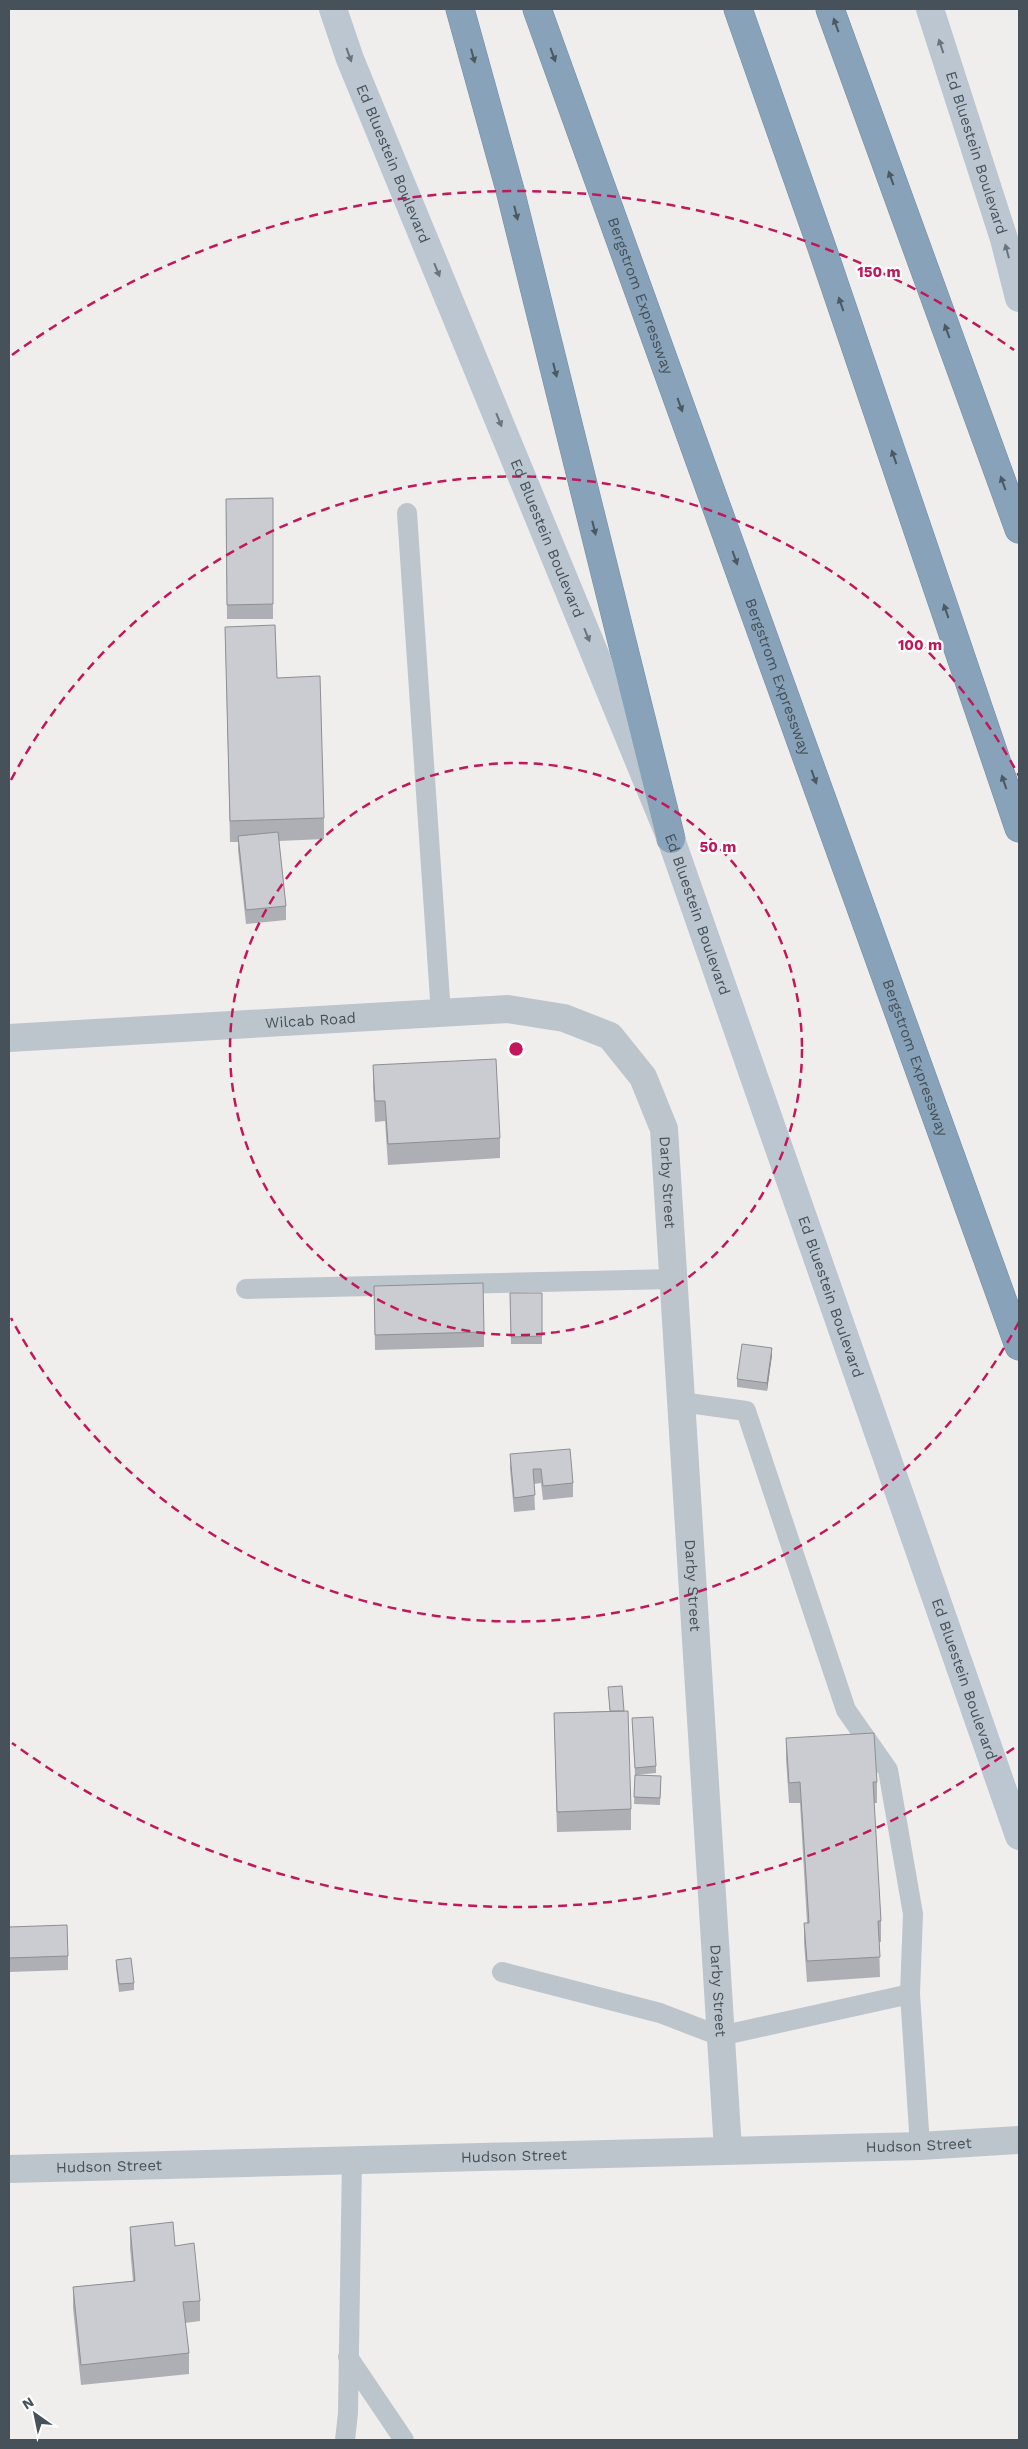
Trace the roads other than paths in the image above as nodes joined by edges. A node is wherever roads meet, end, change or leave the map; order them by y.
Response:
1 (333, 9) edge
2 (460, 9) edge
3 (537, 9) edge
4 (738, 9) edge
5 (830, 9) edge
6 (930, 9) edge
7 (1019, 298) edge
8 (407, 514) dead end
9 (1019, 529) edge
10 (1019, 828) edge
11 (671, 839) junction
12 (441, 1014) junction
13 (610, 1036) joint
14 (9, 1038) edge
15 (673, 1279) junction
16 (246, 1288) dead end
17 (1019, 1346) edge
18 (681, 1402) junction
19 (1019, 1836) edge
20 (502, 1972) dead end
21 (910, 1994) junction
22 (720, 2036) junction
23 (1019, 2140) edge
24 (920, 2146) junction
25 (728, 2150) junction
26 (352, 2160) junction
27 (9, 2169) edge
28 (348, 2357) junction
29 (345, 2440) edge
30 (404, 2440) edge

1 -> 11 main road, Ed Bluestein Boulevard
2 -> 11 highway
3 -> 17 highway, Bergstrom Expressway
10 -> 4 highway
9 -> 5 highway
7 -> 6 main road, Ed Bluestein Boulevard
8 - 12 lane
11 - 19 main road, Ed Bluestein Boulevard
12 - 13 street, Wilcab Road
12 - 14 street, Wilcab Road
13 - 15 street, Darby Street
15 - 16 lane
15 - 18 street, Darby Street
18 - 21 lane
18 - 22 street, Darby Street
20 - 22 lane
21 - 22 lane
21 - 24 lane
22 - 25 street, Darby Street
23 - 24 street, Hudson Street
24 - 25 street, Hudson Street
25 - 26 street, Hudson Street
26 - 27 street, Hudson Street
26 - 28 lane
28 - 29 lane
28 - 30 lane

